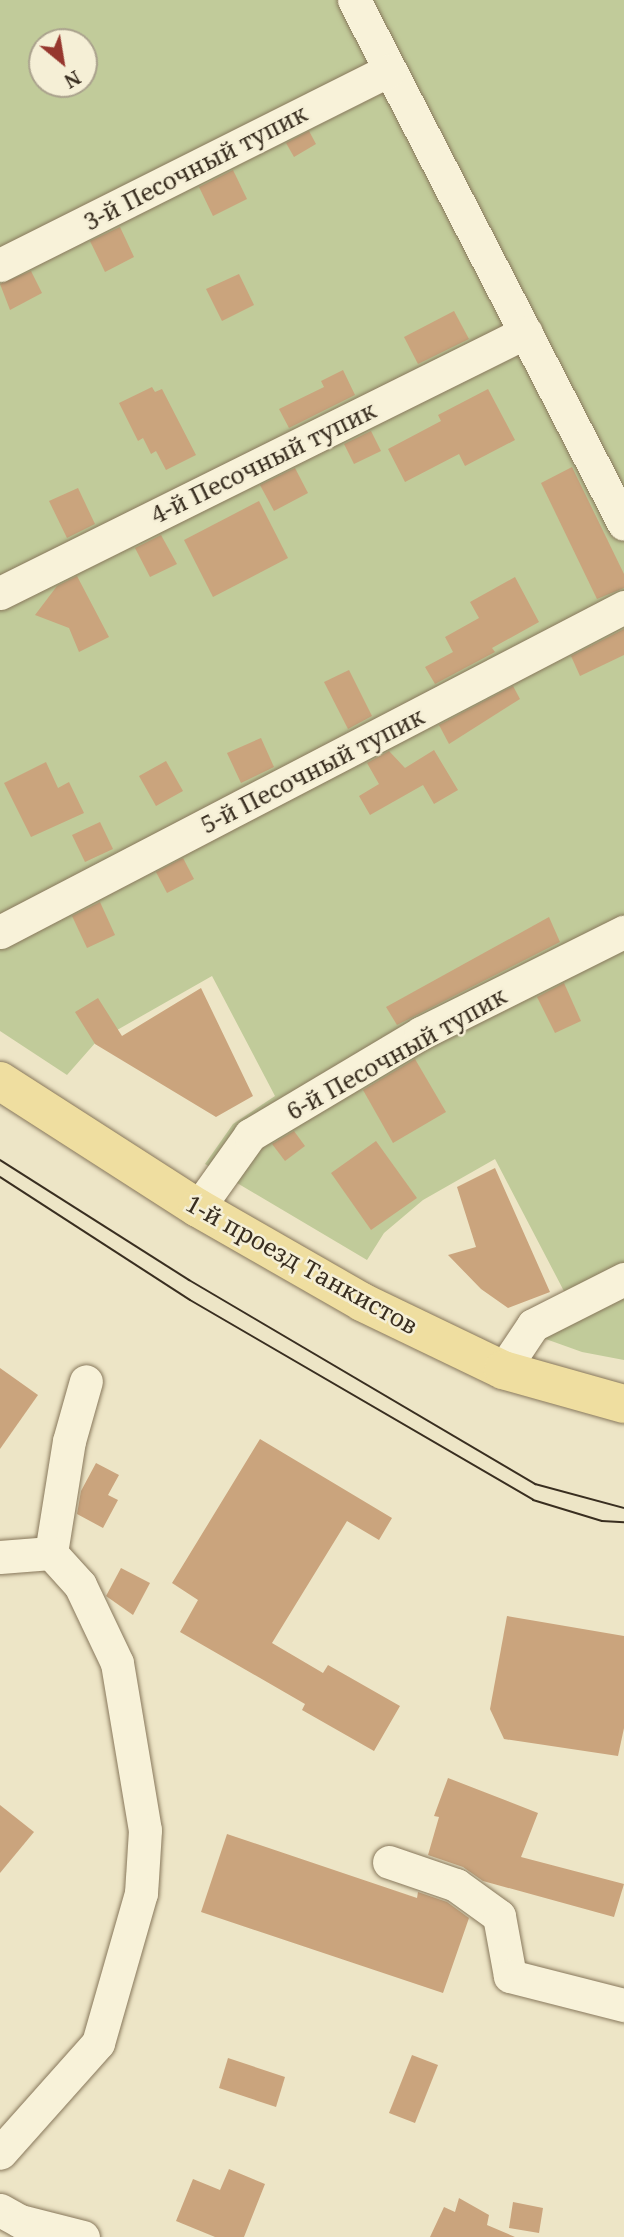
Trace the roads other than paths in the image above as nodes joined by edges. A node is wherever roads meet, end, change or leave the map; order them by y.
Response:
1 (354, 0) edge
2 (389, 70) junction
3 (0, 265) edge
4 (526, 332) junction
5 (624, 524) edge
6 (0, 593) edge
7 (624, 607) edge
8 (0, 932) edge
9 (624, 932) edge
10 (0, 1082) edge
11 (198, 1208) junction
12 (624, 1279) edge
13 (503, 1370) junction
14 (86, 1381) dead end
15 (624, 1404) edge
16 (51, 1553) junction
17 (0, 1557) edge
18 (389, 1862) dead end
19 (624, 2005) edge
20 (0, 2152) edge
21 (0, 2210) edge
22 (83, 2237) edge

1 - 2 street
2 - 3 street, 3-й Песочный тупик
2 - 4 street
4 - 5 street
4 - 6 street, 4-й Песочный тупик
7 - 8 street, 5-й Песочный тупик
9 - 11 street, 6-й Песочный тупик
10 - 11 main road, 1-й проезд Танкистов
11 - 13 main road, 1-й проезд Танкистов
12 - 13 street
13 - 15 main road, 1-й проезд Танкистов
14 - 16 street
16 - 17 street
16 - 20 street
18 - 19 street
21 - 22 street

